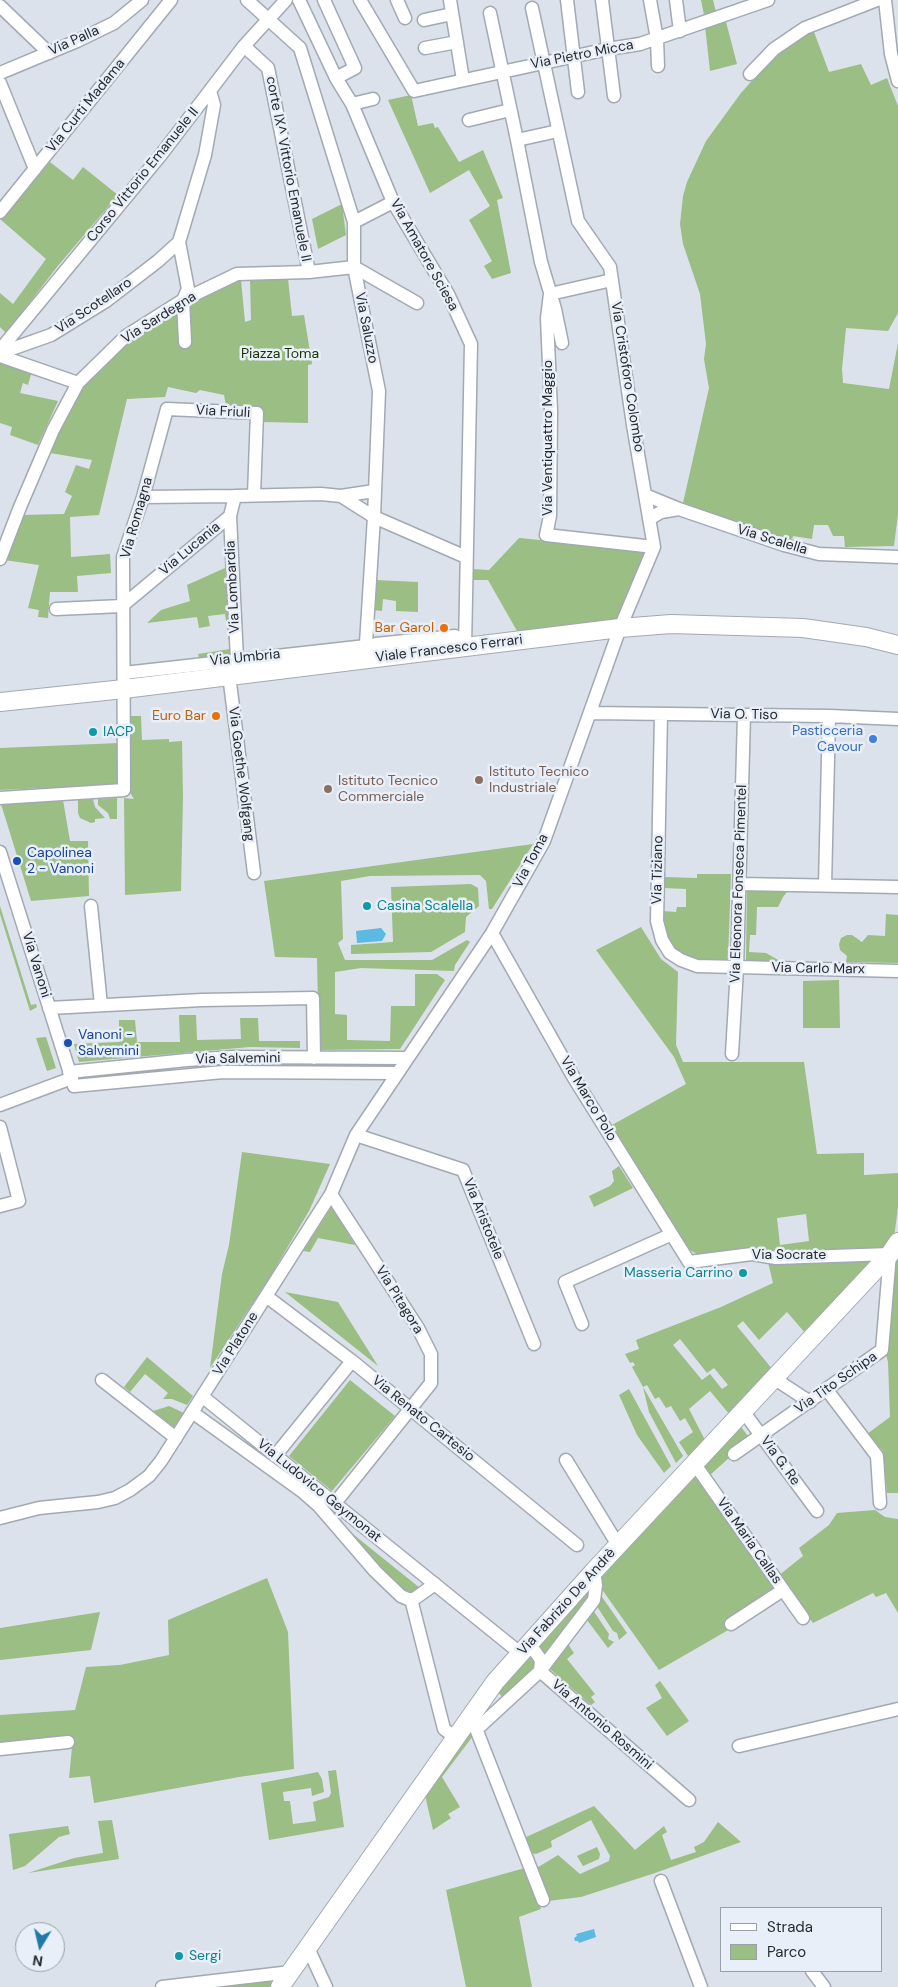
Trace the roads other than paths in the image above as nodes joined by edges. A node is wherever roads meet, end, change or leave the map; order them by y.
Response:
1 (171, 0) edge
2 (286, 0) edge
3 (299, 0) edge
4 (324, 0) edge
5 (360, 0) edge
6 (397, 0) edge
7 (450, 0) edge
8 (566, 0) edge
9 (602, 0) edge
10 (650, 0) edge
11 (676, 0) edge
12 (768, 0) edge
13 (877, 0) edge
14 (885, 0) edge
15 (250, 1) edge
16 (137, 2) edge
17 (745, 3) edge
18 (0, 6) edge
19 (532, 8) dead end
20 (490, 13) dead end
21 (452, 14) junction
22 (405, 18) dead end
23 (268, 19) junction
24 (424, 20) dead end
25 (680, 31) junction
26 (894, 36) edge
27 (657, 39) junction
28 (457, 42) junction
29 (244, 46) junction
30 (425, 48) dead end
31 (608, 49) junction
32 (49, 52) junction
33 (572, 57) junction
34 (544, 62) junction
35 (658, 66) dead end
36 (502, 72) junction
37 (0, 73) edge
38 (750, 74) dead end
39 (336, 78) junction
40 (463, 80) junction
41 (898, 81) edge
42 (1, 91) edge
43 (210, 91) junction
44 (578, 92) dead end
45 (614, 96) dead end
46 (373, 99) dead end
47 (352, 104) junction
48 (510, 110) junction
49 (469, 120) dead end
50 (558, 132) junction
51 (518, 140) junction
52 (35, 169) junction
53 (393, 202) junction
54 (0, 212) edge
55 (354, 222) junction
56 (179, 242) junction
57 (354, 266) junction
58 (309, 272) junction
59 (612, 280) junction
60 (550, 294) junction
61 (183, 300) junction
62 (417, 303) dead end
63 (185, 342) dead end
64 (562, 343) dead end
65 (0, 353) edge
66 (78, 383) junction
67 (167, 409) joint
68 (374, 491) junction
69 (254, 495) junction
70 (645, 495) junction
71 (235, 496) junction
72 (341, 496) junction
73 (143, 497) junction
74 (679, 509) junction
75 (230, 516) junction
76 (374, 517) junction
77 (649, 519) junction
78 (654, 548) junction
79 (898, 556) edge
80 (466, 557) junction
81 (0, 559) edge
82 (122, 606) junction
83 (56, 609) dead end
84 (620, 628) junction
85 (898, 645) edge
86 (460, 648) junction
87 (368, 654) junction
88 (237, 659) junction
89 (229, 675) junction
90 (124, 681) junction
91 (0, 702) edge
92 (590, 713) junction
93 (661, 714) junction
94 (744, 715) junction
95 (829, 716) junction
96 (898, 719) edge
97 (0, 798) edge
98 (0, 852) edge
99 (254, 872) dead end
100 (740, 884) junction
101 (825, 885) junction
102 (898, 887) edge
103 (91, 906) dead end
104 (492, 933) junction
105 (737, 968) junction
106 (898, 971) edge
107 (101, 1005) junction
108 (49, 1008) junction
109 (732, 1054) dead end
110 (314, 1058) junction
111 (406, 1058) junction
112 (397, 1073) junction
113 (71, 1075) junction
114 (0, 1106) edge
115 (0, 1127) edge
116 (356, 1135) junction
117 (331, 1194) junction
118 (0, 1206) edge
119 (670, 1235) junction
120 (895, 1248) edge
121 (689, 1262) joint
122 (266, 1296) junction
123 (582, 1324) dead end
124 (534, 1344) dead end
125 (352, 1361) junction
126 (775, 1379) junction
127 (102, 1380) dead end
128 (828, 1390) junction
129 (203, 1397) junction
130 (810, 1402) junction
131 (411, 1410) junction
132 (743, 1411) junction
133 (192, 1412) junction
134 (761, 1435) junction
135 (176, 1438) junction
136 (734, 1454) dead end
137 (275, 1456) junction
138 (566, 1460) dead end
139 (694, 1463) junction
140 (335, 1502) junction
141 (880, 1503) dead end
142 (817, 1511) dead end
143 (0, 1518) edge
144 (577, 1545) dead end
145 (618, 1545) junction
146 (594, 1571) junction
147 (435, 1584) junction
148 (783, 1590) junction
149 (411, 1599) junction
150 (803, 1618) dead end
151 (731, 1624) dead end
152 (525, 1648) junction
153 (540, 1671) junction
154 (898, 1709) edge
155 (474, 1723) junction
156 (456, 1738) junction
157 (68, 1742) dead end
158 (739, 1746) dead end
159 (0, 1748) edge
160 (689, 1800) dead end
161 (661, 1881) dead end
162 (543, 1900) dead end
163 (308, 1948) junction
164 (290, 1972) junction
165 (813, 1972) edge
166 (162, 1987) edge
167 (280, 1987) edge
168 (326, 1987) edge
169 (701, 1987) edge
170 (824, 1987) edge

1 - 52 street, Via Curti Madama
2 - 23 street, Corso Vittorio Emanuele II
3 - 39 street, Via Amatore Sciesa
4 - 39 street
5 - 40 street, Via Pietro Micca
6 - 22 street
7 - 21 street
8 - 33 street
9 - 31 street
10 - 27 street
11 - 25 street
12 - 17 street, Via Pietro Micca
13 - 38 street
14 - 26 street
15 - 23 street, Via Saluzzo
16 - 32 street, Via Palla
17 - 25 street, Via Pietro Micca
18 - 32 street
19 - 34 street, Via Cristoforo Colombo
20 - 36 street, Via Ventiquattro Maggio
21 - 24 street
21 - 28 street
23 - 29 street, Corso Vittorio Emanuele II
23 - 55 street, Via Saluzzo
25 - 27 street, Via Pietro Micca
26 - 41 street
27 - 31 street, Via Pietro Micca
27 - 35 street
28 - 30 street
28 - 40 street
29 - 43 street, Corso Vittorio Emanuele II
29 - 58 street, corte IX^ Vittorio Emanuele II
31 - 33 street, Via Pietro Micca
31 - 45 street
32 - 37 street, Via Palla
33 - 34 street, Via Pietro Micca
33 - 44 street
34 - 36 street, Via Pietro Micca
34 - 50 street, Via Cristoforo Colombo
36 - 40 street, Via Pietro Micca
36 - 48 street, Via Ventiquattro Maggio
39 - 47 street, Via Amatore Sciesa
42 - 52 street
43 - 56 street
43 - 65 street, Corso Vittorio Emanuele II
46 - 47 street
47 - 53 street, Via Amatore Sciesa
48 - 49 street
48 - 51 street, Via Ventiquattro Maggio
50 - 51 street
50 - 59 street, Via Cristoforo Colombo
51 - 60 street, Via Ventiquattro Maggio
52 - 54 street, Via Curti Madama
53 - 55 street
53 - 80 street, Via Amatore Sciesa
55 - 57 street, Via Saluzzo
56 - 61 street
56 - 65 street, Via Scotellaro
57 - 58 street, Via Sardegna
57 - 62 street
57 - 68 street, Via Saluzzo
58 - 61 street, Via Sardegna
59 - 60 street
59 - 70 street, Via Cristoforo Colombo
60 - 64 street, Via Ventiquattro Maggio
60 - 78 street, Via Ventiquattro Maggio
61 - 63 street
61 - 66 street, Via Sardegna
65 - 66 street
66 - 81 street, Via Sardegna
67 - 69 street, Via Friuli
67 - 73 street, Via Romagna
68 - 72 street
68 - 76 street, Via Saluzzo
69 - 71 street
69 - 72 street
70 - 74 street, Via Scalella
70 - 77 street, Via Cristoforo Colombo
71 - 73 street
71 - 75 street, Via Lucania
72 - 76 street
73 - 82 street, Via Romagna
74 - 77 street
74 - 79 street, Via Scalella
75 - 82 street, Via Lucania
75 - 88 street, Via Lombardia
76 - 80 street
76 - 87 street, Via Saluzzo
77 - 78 street, Via Cristoforo Colombo
78 - 84 street
80 - 86 street, Via Amatore Sciesa
82 - 83 street
82 - 90 street, Via Romagna
84 - 85 street, Viale Francesco Ferrari
84 - 86 street, Viale Francesco Ferrari
84 - 92 street, Via Toma
86 - 87 street, Viale Francesco Ferrari
87 - 88 street, Via Umbria
87 - 89 street, Viale Francesco Ferrari
88 - 90 street, Via Umbria
89 - 90 street, Viale Francesco Ferrari
89 - 99 street, Via Goethe Wolfgang
90 - 91 street, Viale Francesco Ferrari
90 - 97 street, Via Romagna
92 - 93 street, Via O. Tiso
92 - 104 street, Via Toma
93 - 94 street, Via O. Tiso
93 - 105 street, Via Tiziano
94 - 95 street, Via O. Tiso
94 - 100 street, Via Eleonora Fonseca Pimentel
95 - 96 street, Via O. Tiso
95 - 101 street
98 - 108 street, Via Vanoni
100 - 101 street
100 - 105 street, Via Eleonora Fonseca Pimentel
101 - 102 street
103 - 107 street
104 - 111 street, Via Toma
104 - 119 street, Via Marco Polo
105 - 106 street, Via Carlo Marx
105 - 109 street, Via Eleonora Fonseca Pimentel
107 - 108 street
107 - 110 street
108 - 113 street, Via Vanoni
110 - 111 street, Via Salvemini
110 - 113 street, Via Salvemini
111 - 112 street, Via Toma
112 - 113 street, Via Salvemini
112 - 116 street, Via Platone
113 - 114 street
115 - 118 street
116 - 117 street, Via Platone
116 - 124 street, Via Aristotele
117 - 122 street, Via Platone
117 - 131 street, Via Pitagora
119 - 121 street, Via Marco Polo
119 - 123 street
120 - 121 street, Via Socrate
120 - 126 street, Via Fabrizio De Andrè
120 - 128 street, Via Tito Schipa
122 - 125 street, Via Renato Cartesio
122 - 129 street, Via Platone
125 - 131 street, Via Renato Cartesio
125 - 137 street
126 - 130 street
126 - 132 street, Via Fabrizio De Andrè
127 - 135 street
128 - 130 street, Via Tito Schipa
128 - 141 street
129 - 133 street, Via Platone
129 - 137 street, Via Ludovico Geymonat
130 - 134 street, Via Tito Schipa
131 - 140 street, Via Pitagora
131 - 144 street, Via Renato Cartesio
132 - 134 street, Via G. Re
132 - 139 street, Via Fabrizio De Andrè
133 - 135 street, Via Platone
133 - 149 street, Via Ludovico Geymonat
134 - 136 street, Via Tito Schipa
134 - 142 street, Via G. Re
135 - 143 street, Via Platone
137 - 140 street, Via Ludovico Geymonat
138 - 145 street
139 - 145 street, Via Fabrizio De Andrè
139 - 148 street, Via Maria Callas
140 - 147 street, Via Ludovico Geymonat
145 - 146 street, Via Fabrizio De Andrè
146 - 152 street, Via Fabrizio De Andrè
146 - 153 street
147 - 149 street
147 - 152 street, Via Ludovico Geymonat
148 - 150 street, Via Maria Callas
148 - 151 street
149 - 156 street
152 - 153 street, Via Antonio Rosmini
152 - 155 street, Via Fabrizio De Andrè
153 - 155 street
153 - 160 street, Via Antonio Rosmini
154 - 158 street
155 - 156 street, Via Fabrizio De Andrè
155 - 162 street
156 - 163 street, Via Fabrizio De Andrè
157 - 159 street
161 - 169 street
163 - 164 street, Via Fabrizio De Andrè
163 - 168 street
164 - 166 street
164 - 167 street, Via Fabrizio De Andrè
165 - 170 street

